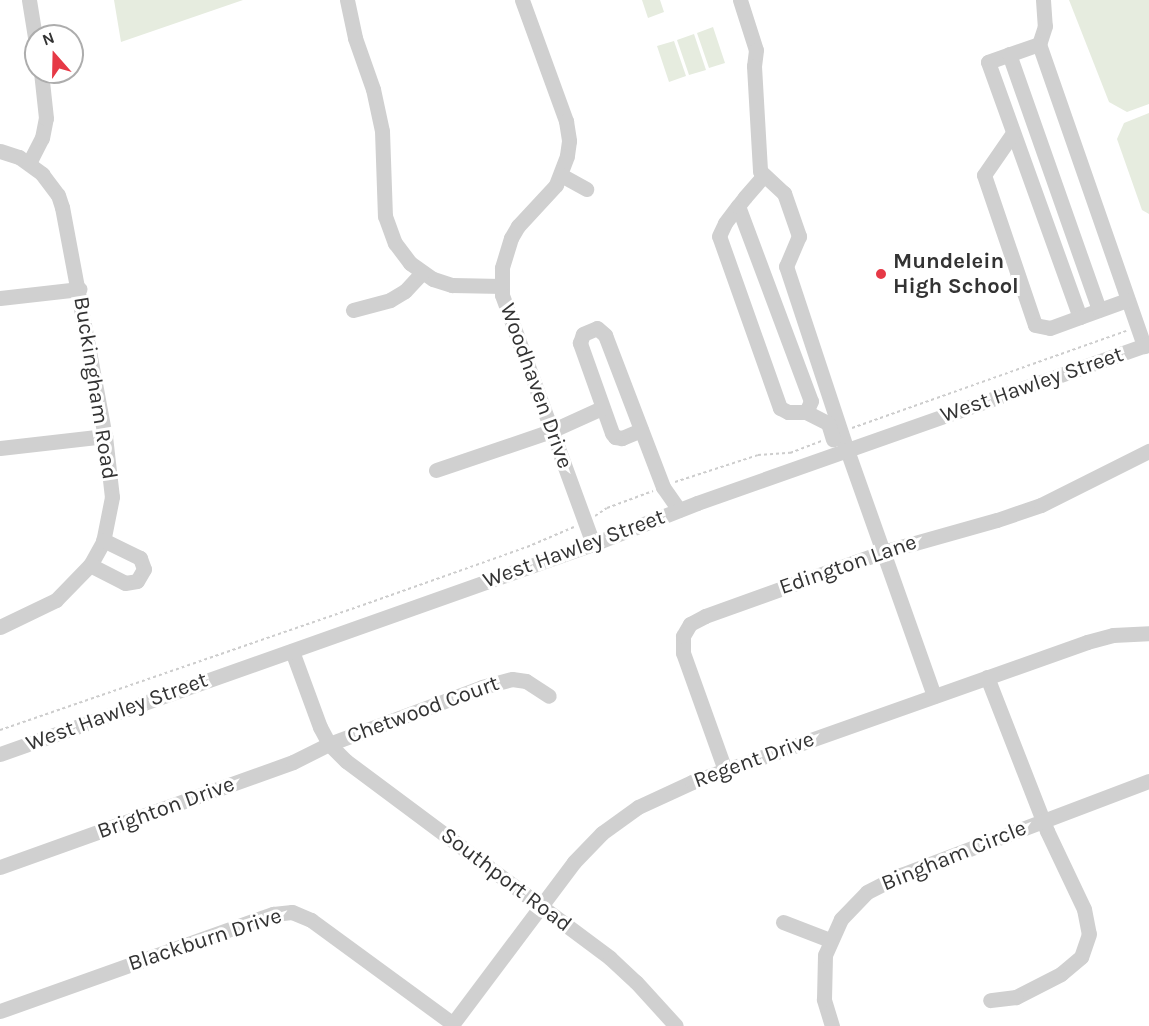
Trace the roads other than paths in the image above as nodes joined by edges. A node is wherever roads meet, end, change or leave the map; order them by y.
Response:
1 (29, 0) edge
2 (347, 0) edge
3 (522, 0) edge
4 (740, 0) edge
5 (1043, 0) edge
6 (33, 24) edge
7 (1039, 44) junction
8 (1009, 54) junction
9 (42, 84) edge
10 (1013, 133) junction
11 (0, 151) edge
12 (29, 163) junction
13 (561, 175) junction
14 (764, 175) junction
15 (586, 189) dead end
16 (738, 206) junction
17 (422, 273) junction
18 (502, 286) junction
19 (79, 289) junction
20 (0, 298) edge
21 (1127, 300) junction
22 (353, 310) dead end
23 (1099, 310) junction
24 (1080, 317) junction
25 (1146, 345) edge
26 (602, 408) junction
27 (806, 412) junction
28 (641, 430) junction
29 (551, 431) junction
30 (105, 436) junction
31 (0, 448) edge
32 (1149, 451) edge
33 (842, 452) junction
34 (436, 470) dead end
35 (679, 510) junction
36 (103, 540) junction
37 (593, 544) junction
38 (883, 552) junction
39 (90, 565) junction
40 (0, 627) edge
41 (1149, 633) edge
42 (292, 651) junction
43 (987, 677) junction
44 (549, 696) dead end
45 (934, 696) junction
46 (329, 744) junction
47 (0, 754) edge
48 (725, 770) junction
49 (1149, 781) edge
50 (1042, 821) junction
51 (0, 867) edge
52 (541, 906) junction
53 (783, 922) dead end
54 (830, 940) junction
55 (990, 1000) dead end
56 (0, 1011) edge
57 (452, 1025) edge
58 (676, 1026) edge
59 (832, 1026) edge

1 - 6 street
2 - 17 street
3 - 13 street, Woodhaven Drive
4 - 14 street
5 - 7 street
7 - 8 street
7 - 21 street
8 - 10 street
8 - 23 street
9 - 12 street
10 - 24 street
10 - 24 street
11 - 12 street
12 - 19 street, Buckingham Road
13 - 15 street
13 - 18 street, Woodhaven Drive
14 - 16 street
14 - 33 street
16 - 27 street
16 - 27 street
17 - 18 street
17 - 22 street
18 - 29 street, Woodhaven Drive
19 - 20 street
19 - 30 street, Buckingham Road
21 - 23 street
21 - 25 street
23 - 24 street
25 - 33 street, West Hawley Street
26 - 28 street
26 - 28 street
26 - 29 street
27 - 33 street
28 - 35 street
29 - 34 street
29 - 37 street, Woodhaven Drive
30 - 31 street
30 - 36 street, Buckingham Road
32 - 38 street, Edington Lane
33 - 35 street, West Hawley Street
33 - 38 street
35 - 37 street, West Hawley Street
36 - 39 street, Buckingham Road
36 - 39 street
37 - 42 street, West Hawley Street
38 - 45 street
38 - 48 street, Edington Lane
39 - 40 street, Buckingham Road
41 - 43 street, Regent Drive
42 - 46 street
42 - 47 street, West Hawley Street
43 - 45 street, Regent Drive
43 - 50 street
44 - 46 street, Chetwood Court
45 - 48 street, Regent Drive
46 - 51 street, Brighton Drive
46 - 52 street, Southport Road
48 - 52 street, Regent Drive
49 - 50 street, Bingham Circle
50 - 54 street, Bingham Circle
50 - 55 street
52 - 57 street, Regent Drive
52 - 58 street, Southport Road
53 - 54 street
54 - 59 street, Bingham Circle
56 - 57 street, Blackburn Drive

